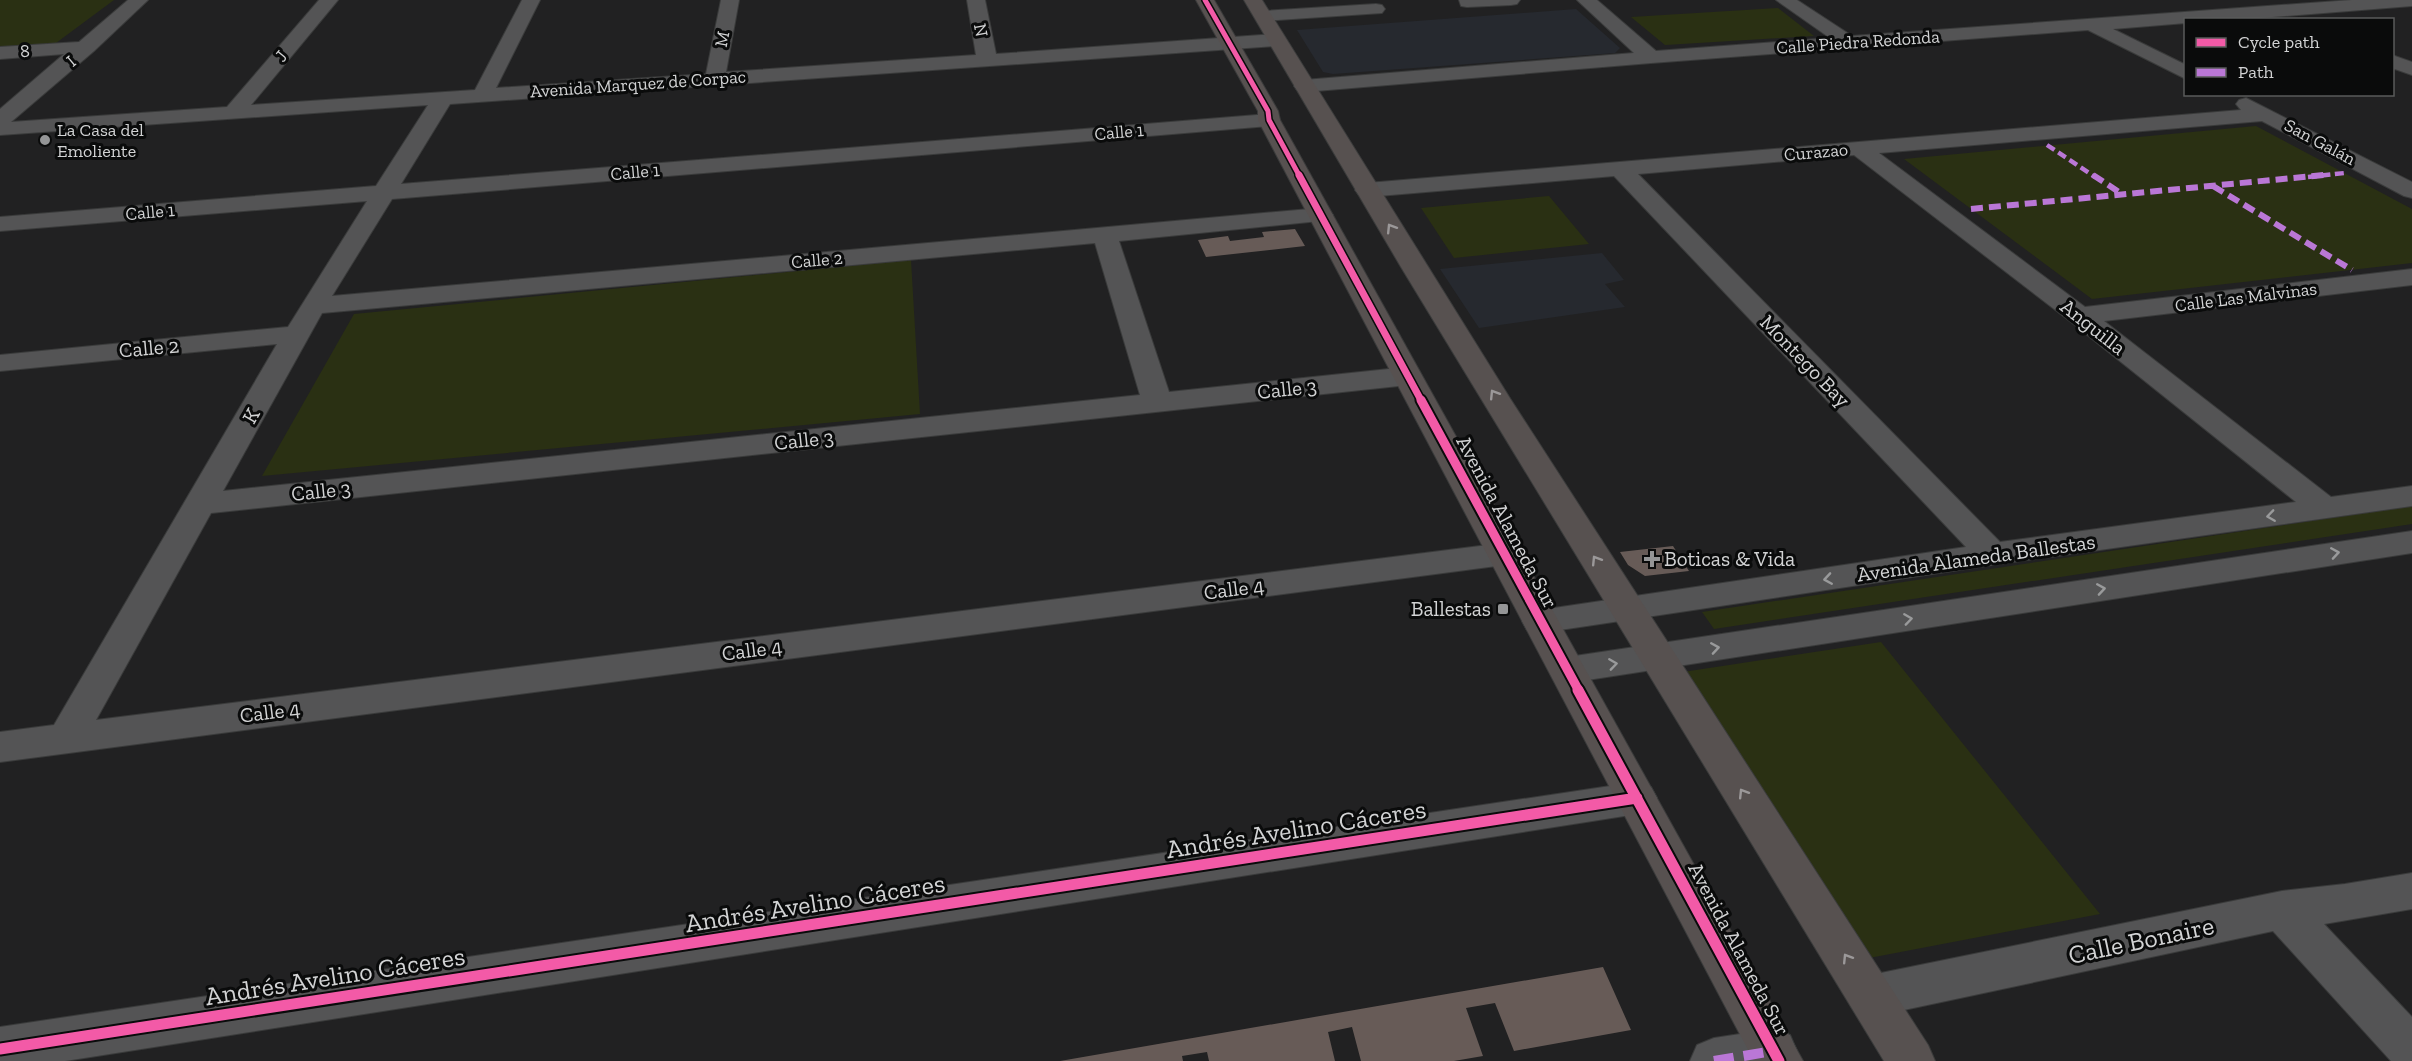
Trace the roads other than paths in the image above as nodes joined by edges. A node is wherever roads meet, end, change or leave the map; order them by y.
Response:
1 (139, 0) edge
2 (329, 0) edge
3 (531, 0) edge
4 (730, 0) edge
5 (975, 0) edge
6 (1205, 0) edge
7 (1511, 0) edge
8 (1586, 0) edge
9 (1785, 0) edge
10 (2412, 1) edge
11 (1467, 2) dead end
12 (1258, 8) edge
13 (1376, 9) dead end
14 (2280, 11) junction
15 (2193, 18) edge
16 (2296, 18) edge
17 (2184, 19) edge
18 (2093, 26) junction
19 (1276, 40) junction
20 (1848, 42) junction
21 (1228, 43) junction
22 (87, 47) junction
23 (0, 53) edge
24 (1651, 57) junction
25 (987, 60) junction
26 (2394, 62) edge
27 (2412, 69) edge
28 (2184, 72) edge
29 (715, 79) junction
30 (1304, 86) junction
31 (482, 95) junction
32 (2232, 96) edge
33 (443, 98) junction
34 (234, 112) junction
35 (2265, 114) junction
36 (0, 120) edge
37 (1269, 120) junction
38 (0, 129) edge
39 (1858, 148) junction
40 (1619, 168) junction
41 (1367, 190) junction
42 (2412, 191) edge
43 (384, 193) junction
44 (1321, 215) junction
45 (0, 224) edge
46 (1105, 234) junction
47 (2412, 277) edge
48 (313, 306) junction
49 (2080, 316) junction
50 (297, 334) junction
51 (0, 363) edge
52 (1408, 376) junction
53 (1157, 402) junction
54 (2412, 496) edge
55 (200, 504) junction
56 (2326, 509) junction
57 (2412, 542) edge
58 (1504, 554) junction
59 (1992, 554) junction
60 (1627, 610) junction
61 (1540, 621) junction
62 (1658, 657) junction
63 (1568, 670) junction
64 (66, 738) junction
65 (0, 747) edge
66 (1636, 798) junction
67 (2412, 891) edge
68 (2282, 910) junction
69 (1871, 996) junction
70 (0, 1049) edge
71 (2412, 1050) edge
72 (1776, 1056) edge
73 (1713, 1061) edge
74 (1911, 1061) edge

1 - 22 street, I
2 - 34 street, J
3 - 31 street
4 - 29 street, M
5 - 25 street, N
6 - 21 main road, Avenida Alameda Sur
7 - 11 street
8 - 24 street
9 - 20 street
10 - 14 street, Calle Piedra Redonda
12 - 13 street
12 - 19 main road
14 - 15 street, Calle Piedra Redonda
14 - 16 street
17 - 18 street, Calle Piedra Redonda
18 - 20 street, Calle Piedra Redonda
18 - 28 street
19 - 21 street, Avenida Marquez de Corpac
19 - 30 main road
20 - 24 street, Calle Piedra Redonda
21 - 25 street, Avenida Marquez de Corpac
21 - 37 main road, Avenida Alameda Sur
22 - 23 street, 8
22 - 36 street, I
24 - 30 street, Calle Piedra Redonda
25 - 29 street, Avenida Marquez de Corpac
26 - 27 street
29 - 31 street, Avenida Marquez de Corpac
30 - 41 main road
31 - 33 street, Avenida Marquez de Corpac
32 - 35 street, San Galán
33 - 34 street, Avenida Marquez de Corpac
33 - 43 street, K
34 - 38 street, Avenida Marquez de Corpac
35 - 39 street, Curazao
35 - 42 street, San Galán
37 - 43 street, Calle 1
37 - 44 main road, Avenida Alameda Sur
39 - 40 street, Curazao
39 - 49 street, Anguilla
40 - 41 street, Curazao
40 - 59 street, Montego Bay
60 -> 41 main road
43 - 45 street, Calle 1
43 - 48 street, K
44 - 46 street, Calle 2
44 - 52 main road, Avenida Alameda Sur
46 - 48 street, Calle 2
46 - 53 street
47 - 49 street, Calle Las Malvinas
48 - 50 street, K
49 - 56 street, Anguilla
50 - 51 street, Calle 2
50 - 55 street, K
52 - 53 street, Calle 3
52 - 58 main road, Avenida Alameda Sur
53 - 55 street, Calle 3
54 - 56 street, Avenida Alameda Ballestas
55 - 64 street, K
56 -> 59 street, Avenida Alameda Ballestas
62 -> 57 street
58 - 61 main road, Avenida Alameda Sur
58 - 64 street, Calle 4
59 -> 60 street, Avenida Alameda Ballestas
60 - 61 street, Avenida Alameda Ballestas
60 - 62 main road
61 - 63 main road, Avenida Alameda Sur
63 -> 62 street
69 -> 62 main road
63 - 66 main road, Avenida Alameda Sur
64 - 65 street, Calle 4
66 - 70 street, Andrés Avelino Cáceres
66 - 72 main road, Avenida Alameda Sur
67 - 68 street, Calle Bonaire
68 - 69 street, Calle Bonaire
68 - 71 street
69 - 74 main road
72 - 73 street

